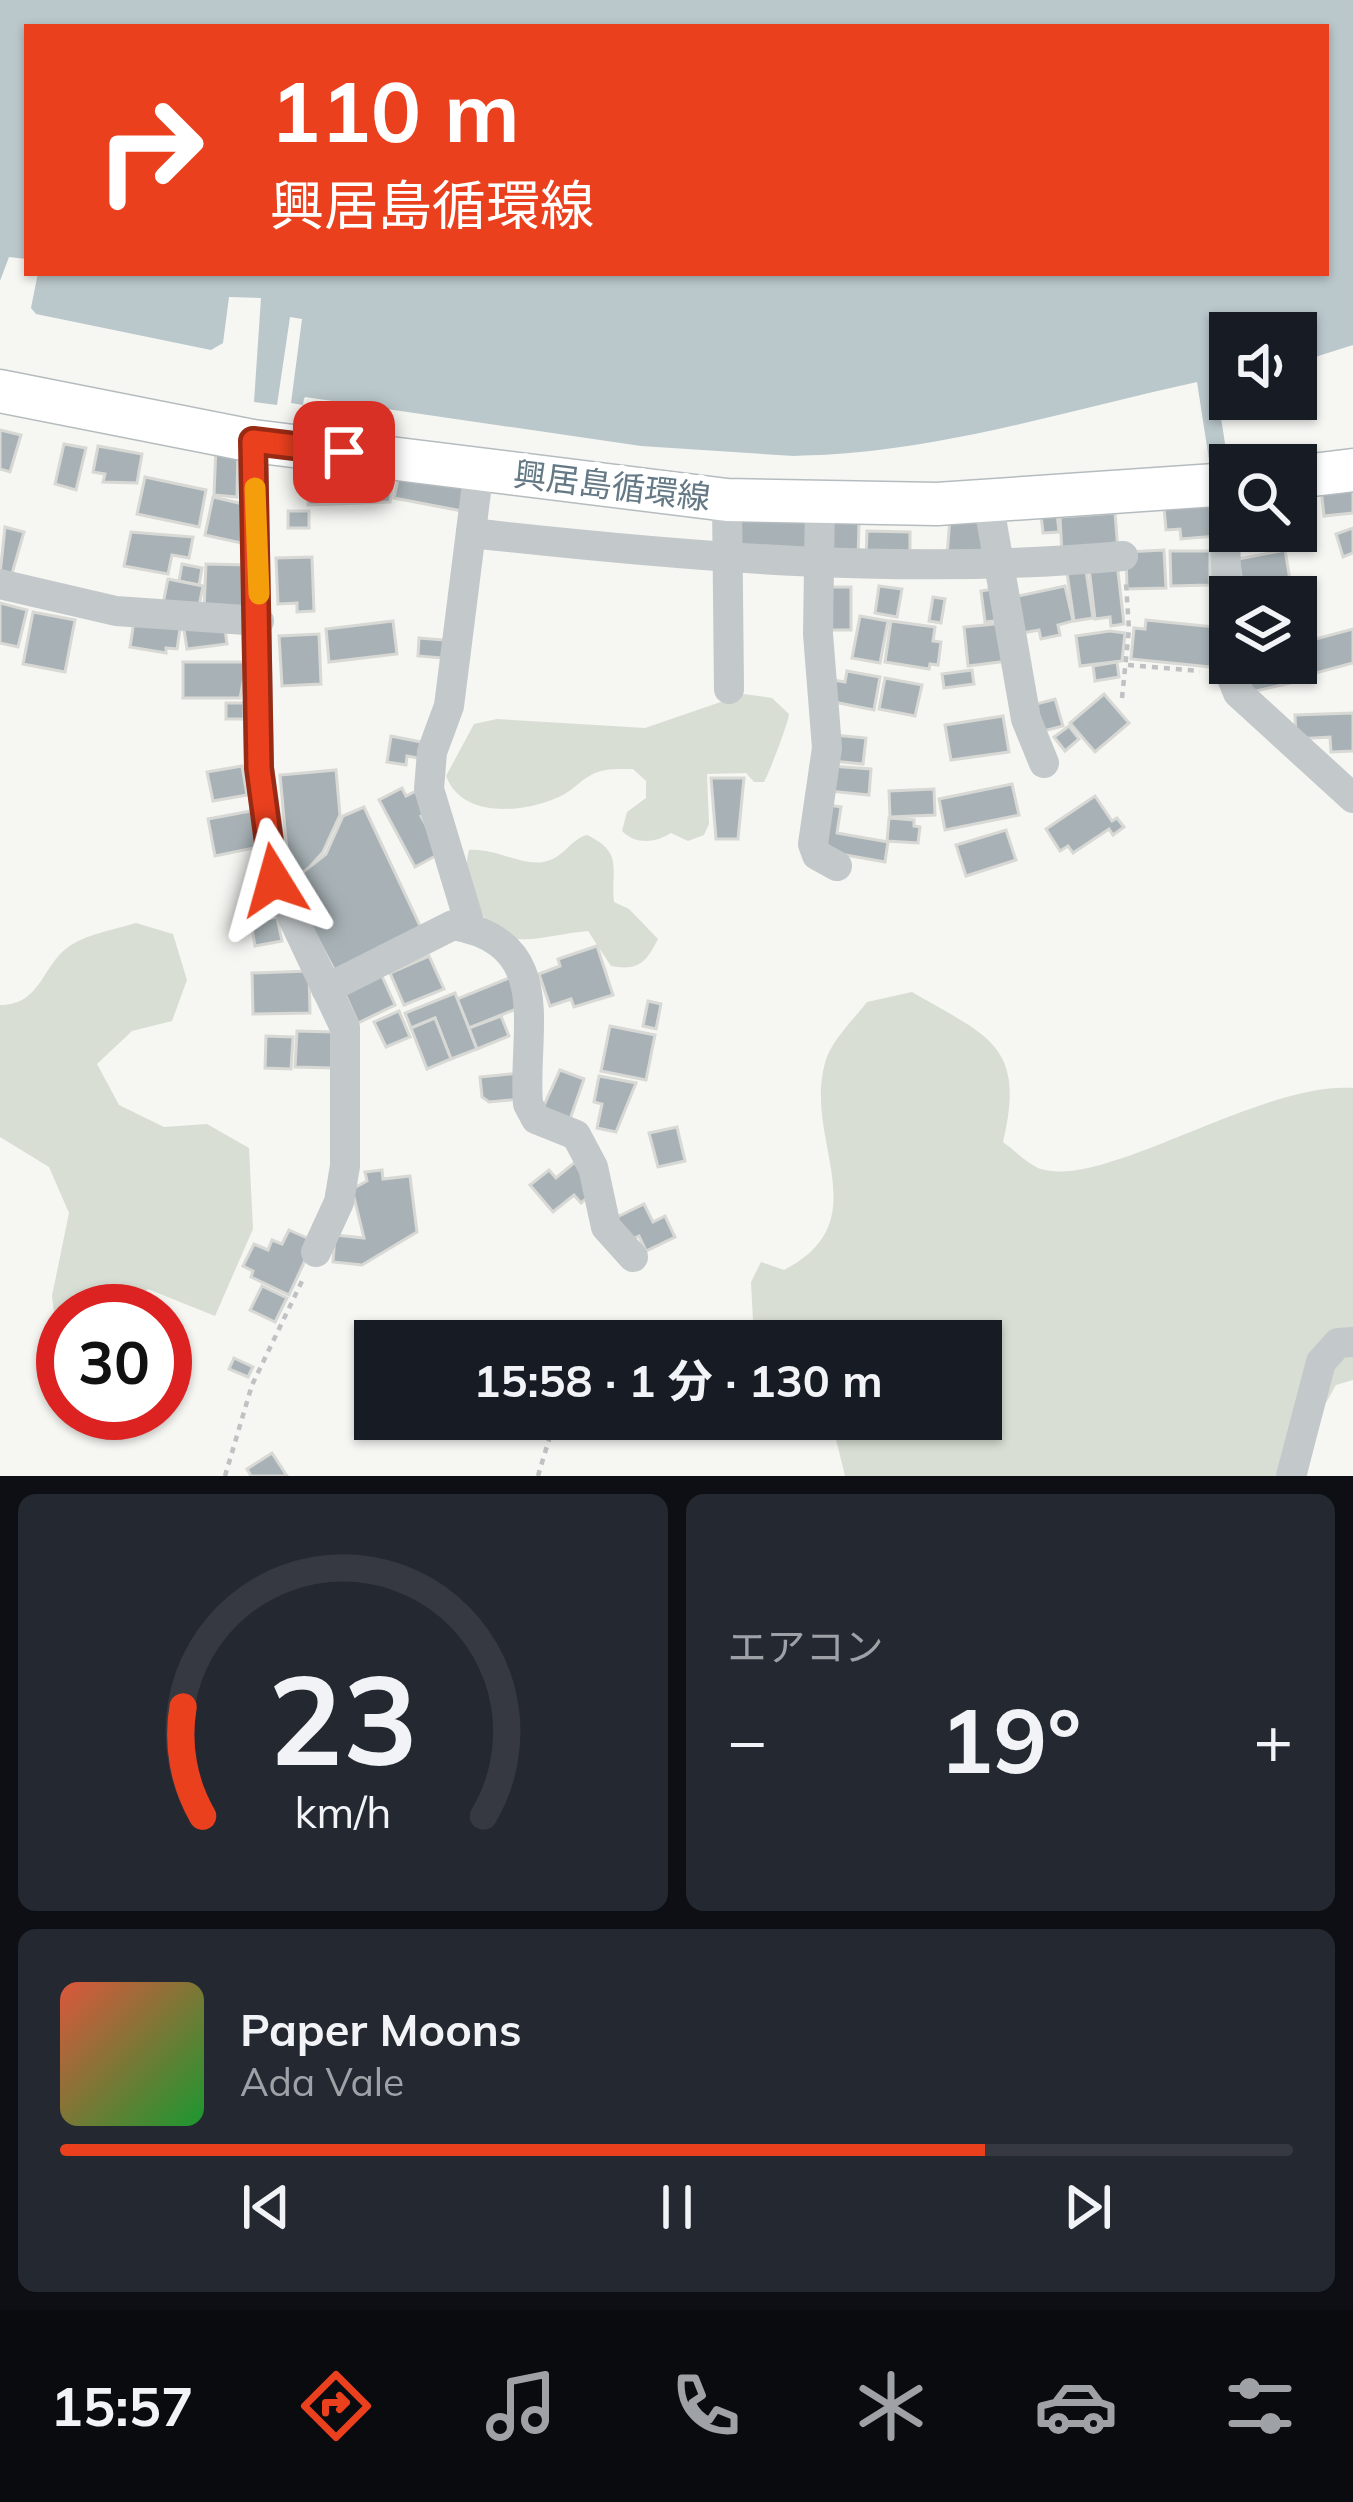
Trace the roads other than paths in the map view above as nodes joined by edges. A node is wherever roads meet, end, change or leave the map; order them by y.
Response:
1 (0, 391) edge
2 (253, 441) junction
3 (478, 468) junction
4 (1353, 470) edge
5 (1317, 474) edge
6 (1209, 486) edge
7 (728, 500) junction
8 (988, 501) junction
9 (820, 502) junction
10 (471, 533) junction
11 (1228, 552) edge
12 (1124, 556) road end
13 (726, 561) junction
14 (819, 564) junction
15 (999, 568) junction
16 (0, 584) edge
17 (259, 620) junction
18 (729, 689) dead end
19 (1044, 764) dead end
20 (1353, 798) edge
21 (837, 866) dead end
22 (471, 928) junction
23 (326, 989) junction
24 (316, 1252) road end
25 (633, 1257) dead end
26 (1353, 1342) edge
27 (1291, 1476) edge

1 - 2 main road, 興居島循環線
2 - 3 main road, 興居島循環線
2 - 17 street
3 - 7 main road, 興居島循環線
3 - 10 street
4 - 5 main road
6 - 8 main road, 興居島循環線
7 - 9 main road, 興居島循環線
7 - 13 street
8 - 9 main road, 興居島循環線
8 - 15 street
9 - 14 street
10 - 13 street
10 - 22 street
11 - 20 street
12 - 15 street
13 - 14 street
13 - 18 street
14 - 15 street
14 - 21 street
15 - 19 street
16 - 17 street
17 - 23 street
22 - 23 street
22 - 25 street
23 - 24 street
26 - 27 street

